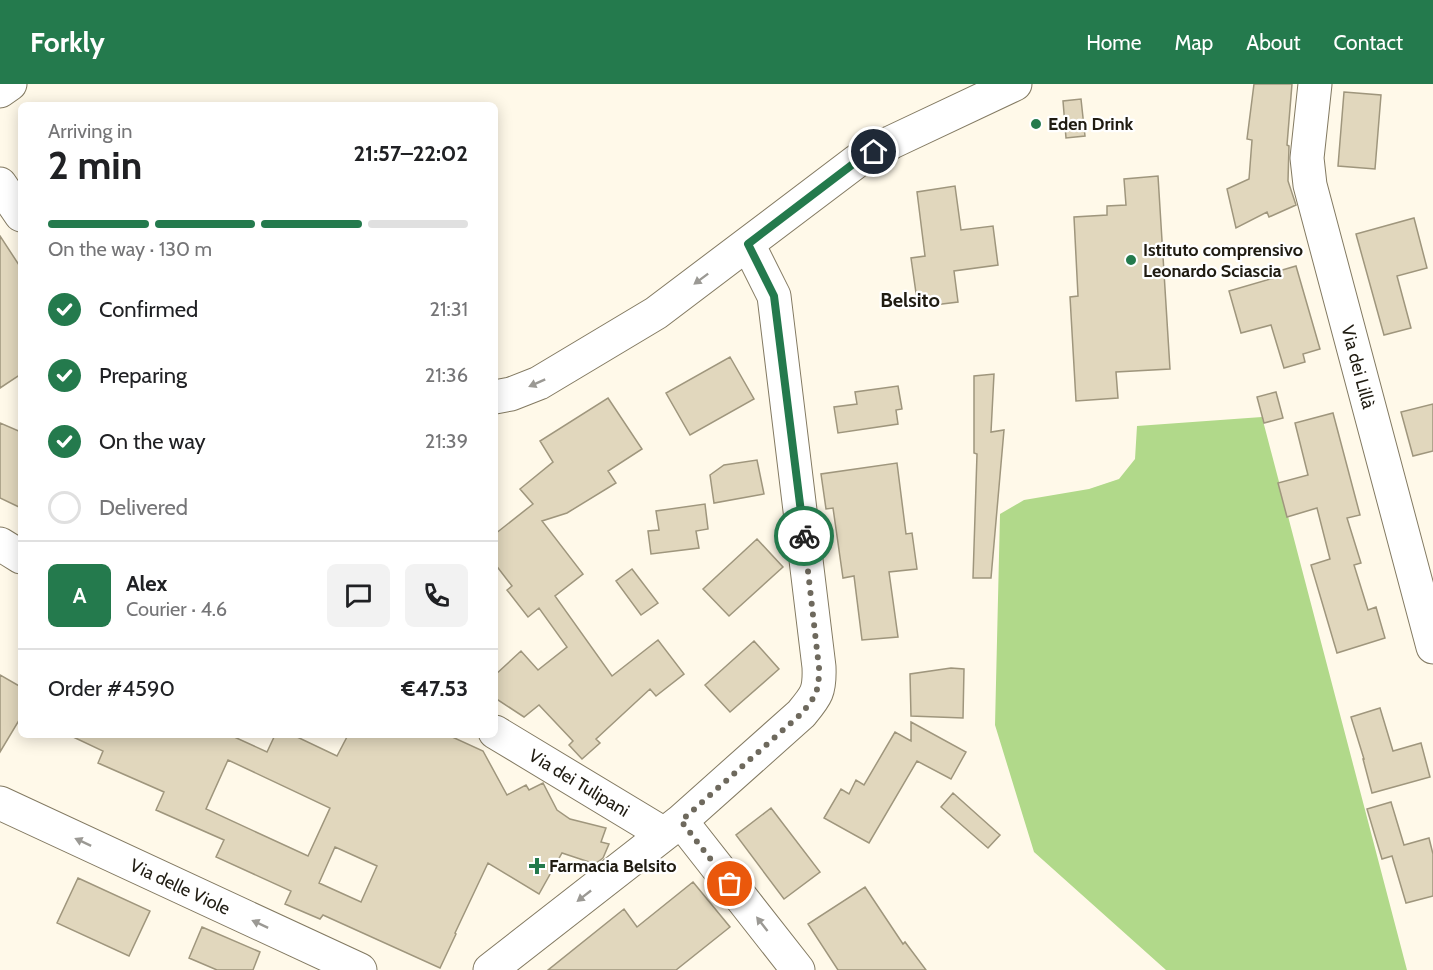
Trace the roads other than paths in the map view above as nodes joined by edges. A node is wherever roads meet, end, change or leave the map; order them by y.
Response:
1 (10, 84) edge
2 (1015, 84) edge
3 (1315, 84) edge
4 (0, 91) edge
5 (0, 184) edge
6 (18, 211) edge
7 (748, 244) junction
8 (498, 396) edge
9 (0, 544) edge
10 (18, 555) edge
11 (1433, 647) edge
12 (498, 734) edge
13 (0, 803) edge
14 (672, 828) junction
15 (308, 959) edge
16 (360, 970) edge
17 (490, 970) edge
18 (798, 970) edge

1 - 4 street
2 - 7 street
3 - 11 street, Via dei Lillà
5 - 6 street
7 -> 8 street
7 - 14 street
9 - 10 street
12 - 14 street, Via dei Tulipani
15 -> 13 street, Via delle Viole
14 -> 17 street
18 -> 14 street, Via dei Tulipani
15 - 16 street, Via delle Viole

